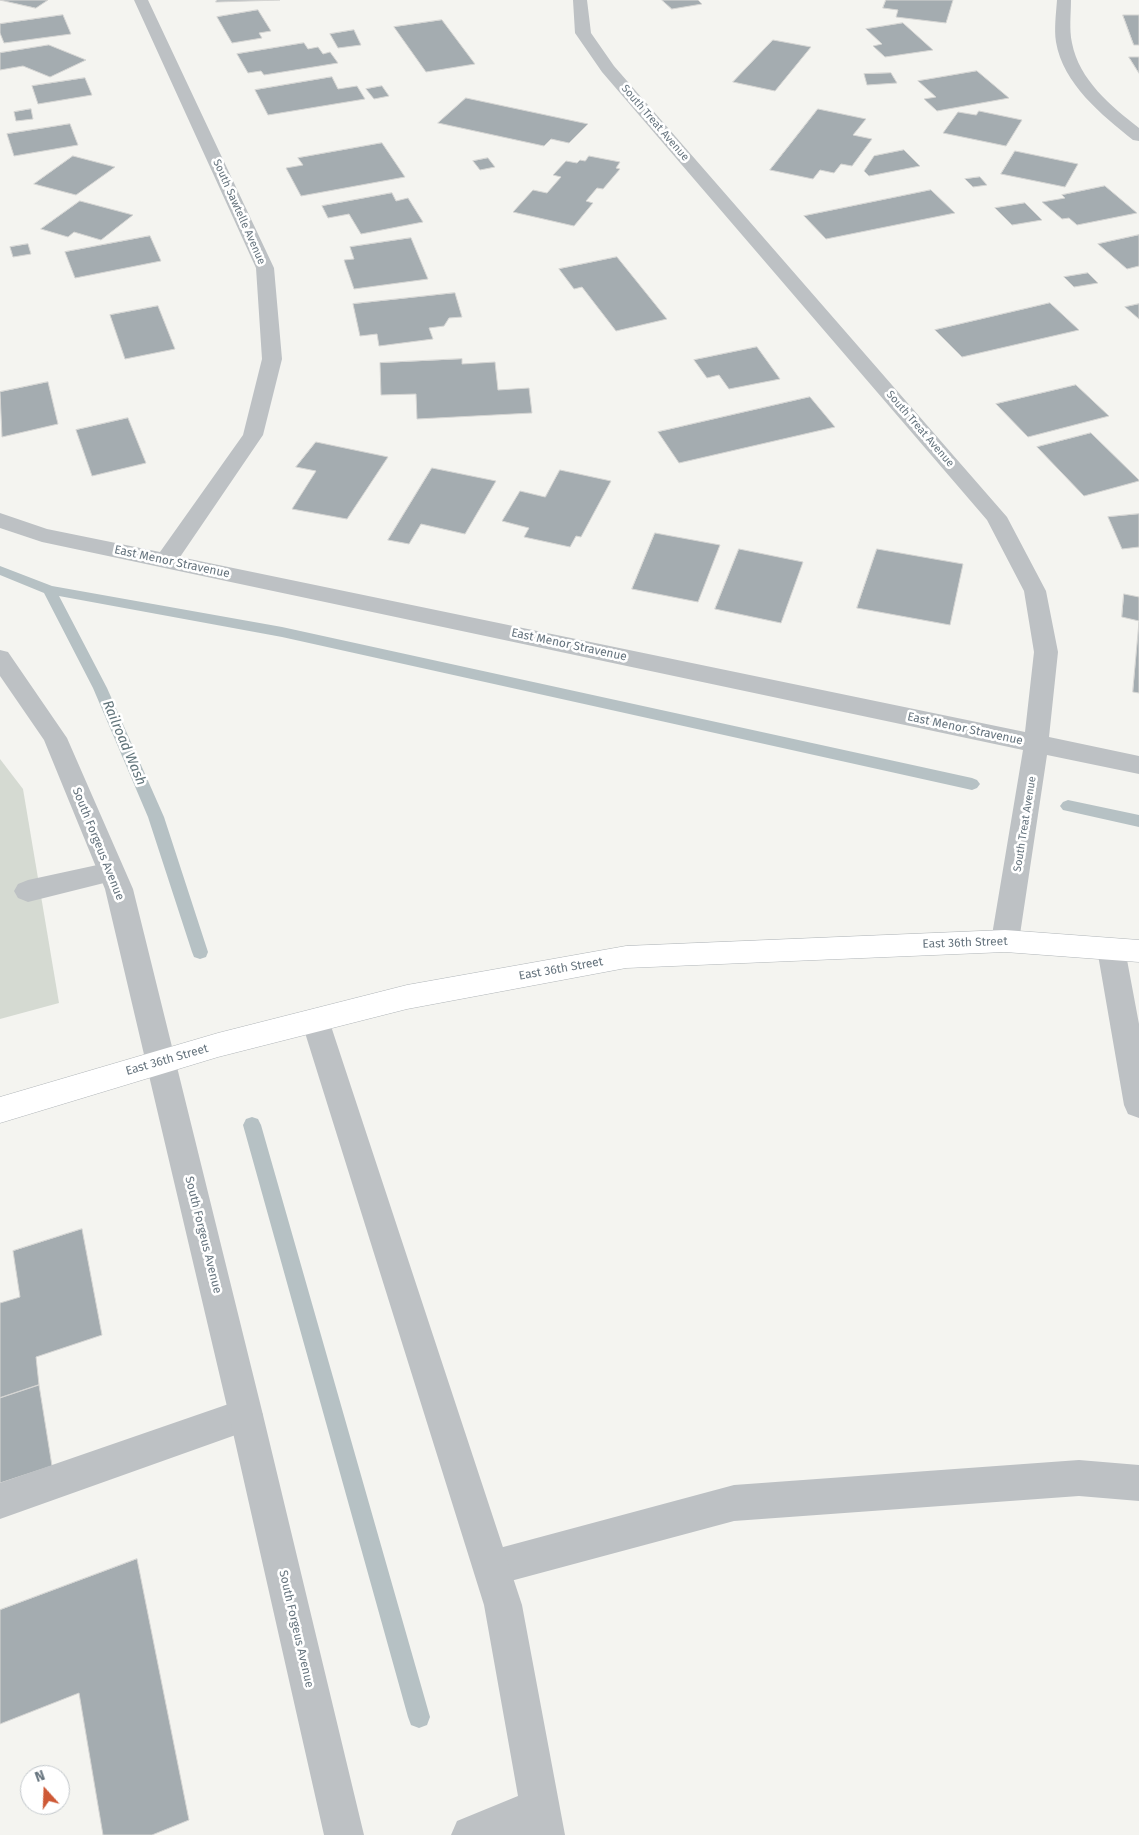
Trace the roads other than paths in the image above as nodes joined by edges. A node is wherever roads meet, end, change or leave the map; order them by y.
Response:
1 (141, 0) edge
2 (580, 0) edge
3 (1064, 0) edge
4 (1139, 136) edge
5 (0, 520) edge
6 (166, 560) junction
7 (0, 658) edge
8 (1037, 745) junction
9 (1139, 765) edge
10 (112, 872) junction
11 (28, 891) dead end
12 (1005, 940) junction
13 (1111, 949) junction
14 (1139, 951) edge
15 (315, 1020) junction
16 (160, 1062) junction
17 (1139, 1105) edge
18 (0, 1110) edge
19 (246, 1415) junction
20 (1139, 1483) edge
21 (0, 1501) edge
22 (492, 1568) junction
23 (543, 1821) edge
24 (344, 1835) edge
25 (471, 1835) edge

1 - 6 street, South Sawtelle Avenue
2 - 8 street, South Treat Avenue
3 - 4 street
5 - 6 street, East Menor Stravenue
6 - 8 street, East Menor Stravenue
7 - 10 street, South Forgeus Avenue
8 - 9 street, East Menor Stravenue
8 - 12 street, South Treat Avenue
10 - 11 street
10 - 16 street, South Forgeus Avenue
12 - 13 main road, East 36th Street
12 - 15 main road, East 36th Street
13 - 14 main road, East 36th Street
13 - 17 street
15 - 16 main road, East 36th Street
15 - 22 street
16 - 18 main road, East 36th Street
16 - 19 street, South Forgeus Avenue
19 - 21 street
19 - 24 street, South Forgeus Avenue
20 - 22 street
22 - 23 street
23 - 25 street

